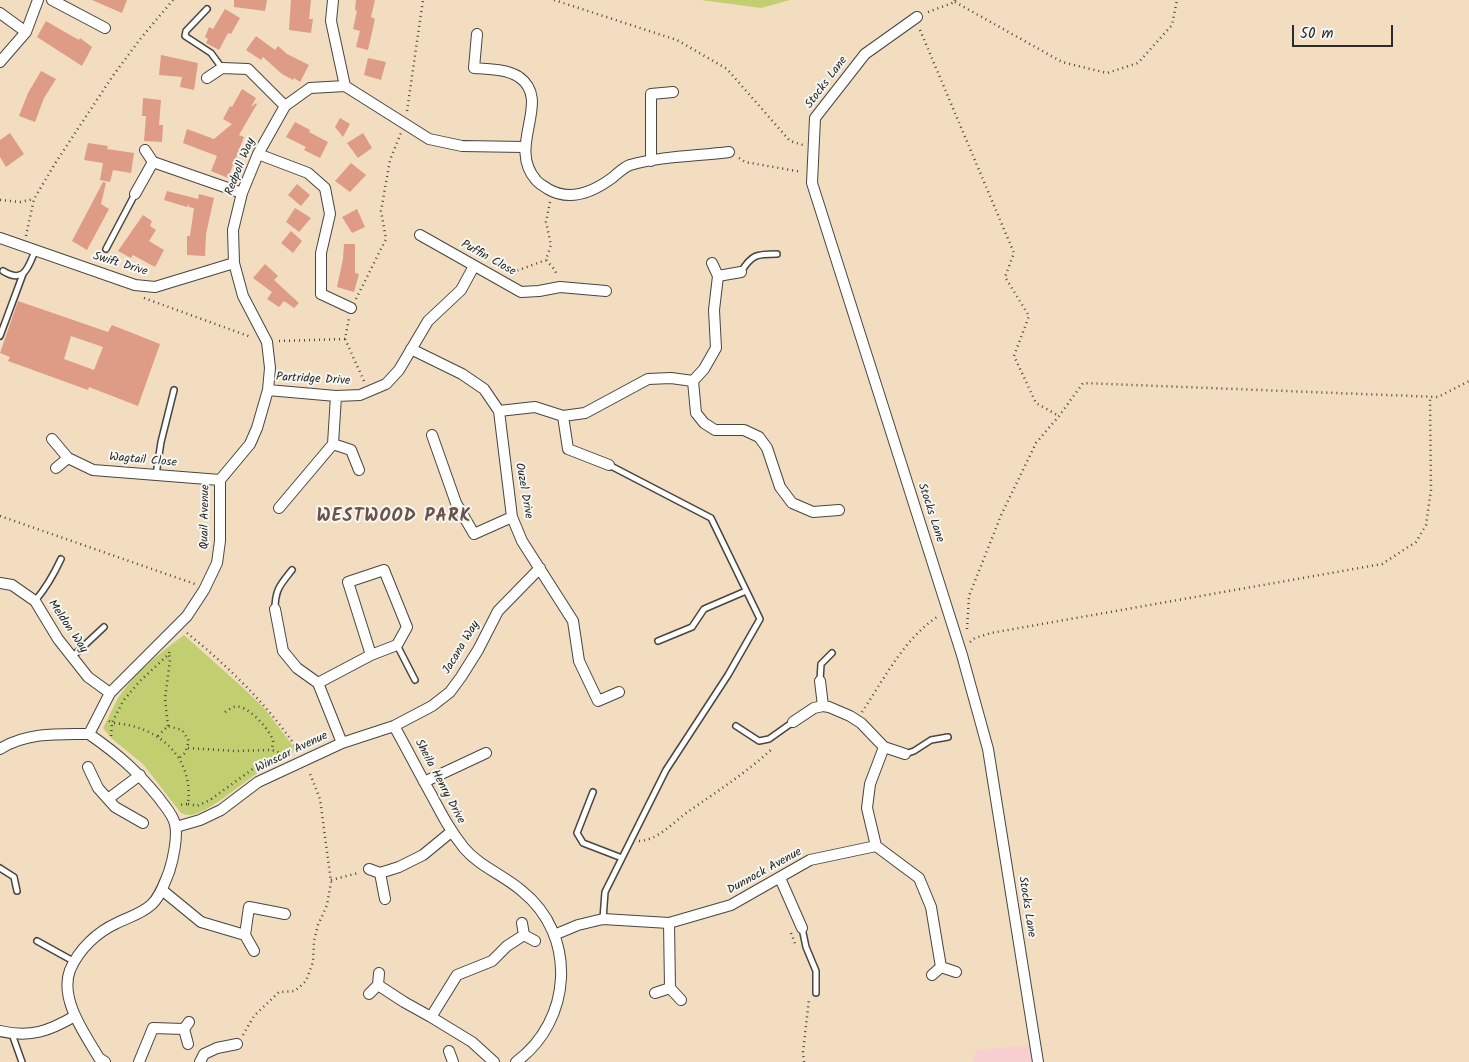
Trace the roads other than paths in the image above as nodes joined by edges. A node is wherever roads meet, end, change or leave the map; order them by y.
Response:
1 (38, 0) edge
2 (52, 0) edge
3 (333, 0) edge
4 (207, 9) dead end
5 (0, 13) edge
6 (917, 17) road end
7 (105, 28) dead end
8 (26, 32) junction
9 (477, 34) dead end
10 (0, 62) edge
11 (222, 68) junction
12 (207, 78) dead end
13 (345, 86) junction
14 (673, 92) dead end
15 (285, 106) junction
16 (524, 147) junction
17 (144, 150) dead end
18 (729, 152) road end
19 (258, 154) junction
20 (651, 161) junction
21 (154, 162) junction
22 (242, 193) junction
23 (135, 194) joint
24 (420, 235) dead end
25 (0, 238) edge
26 (106, 249) dead end
27 (36, 250) junction
28 (777, 254) dead end
29 (234, 263) junction
30 (712, 263) dead end
31 (474, 266) junction
32 (3, 270) dead end
33 (741, 272) joint
34 (22, 274) junction
35 (718, 276) junction
36 (606, 291) dead end
37 (351, 308) road end
38 (0, 336) edge
39 (411, 349) junction
40 (693, 381) junction
41 (174, 390) dead end
42 (268, 390) junction
43 (336, 396) junction
44 (499, 411) junction
45 (563, 416) junction
46 (432, 435) dead end
47 (52, 439) dead end
48 (333, 444) junction
49 (68, 458) junction
50 (609, 465) joint
51 (56, 468) dead end
52 (358, 470) dead end
53 (156, 475) junction
54 (220, 480) junction
55 (279, 508) dead end
56 (839, 510) dead end
57 (512, 517) junction
58 (61, 559) dead end
59 (540, 568) junction
60 (292, 570) dead end
61 (0, 583) edge
62 (746, 590) junction
63 (35, 601) junction
64 (275, 609) joint
65 (104, 627) dead end
66 (658, 641) dead end
67 (397, 645) junction
68 (832, 653) dead end
69 (371, 655) junction
70 (72, 657) junction
71 (415, 680) dead end
72 (820, 681) joint
73 (318, 682) junction
74 (619, 692) dead end
75 (110, 693) junction
76 (822, 706) junction
77 (793, 722) joint
78 (394, 726) junction
79 (736, 726) dead end
80 (90, 734) junction
81 (948, 737) dead end
82 (342, 743) junction
83 (884, 747) junction
84 (0, 749) edge
85 (486, 753) dead end
86 (905, 754) joint
87 (88, 767) dead end
88 (140, 775) junction
89 (424, 782) junction
90 (593, 792) dead end
91 (108, 799) junction
92 (143, 823) dead end
93 (176, 827) junction
94 (451, 832) junction
95 (876, 846) junction
96 (622, 858) junction
97 (0, 868) edge
98 (369, 869) road end
99 (380, 873) junction
100 (780, 878) junction
101 (162, 890) junction
102 (17, 891) dead end
103 (385, 899) dead end
104 (285, 914) dead end
105 (603, 919) junction
106 (522, 923) dead end
107 (669, 923) junction
108 (802, 928) joint
109 (245, 935) junction
110 (524, 935) junction
111 (554, 935) junction
112 (38, 941) dead end
113 (535, 941) dead end
114 (254, 951) dead end
115 (75, 962) junction
116 (941, 967) junction
117 (956, 972) dead end
118 (379, 973) dead end
119 (932, 975) dead end
120 (378, 985) junction
121 (670, 988) junction
122 (656, 993) dead end
123 (816, 993) dead end
124 (369, 994) dead end
125 (682, 1000) dead end
126 (75, 1016) junction
127 (431, 1017) junction
128 (0, 1031) edge
129 (12, 1034) junction
130 (188, 1044) dead end
131 (237, 1044) road end
132 (449, 1051) dead end
133 (22, 1062) edge
134 (105, 1062) edge
135 (139, 1062) edge
136 (200, 1062) edge
137 (453, 1062) edge
138 (494, 1062) edge
139 (516, 1062) edge
140 (1038, 1062) edge

1 - 8 street
2 - 7 street
3 - 13 street
4 - 11 lane
5 - 8 street
6 - 140 street, Stocks Lane
8 - 10 street
9 - 16 street
11 - 12 street
11 - 15 street
13 - 15 street, Redpoll Way
13 - 16 street
14 - 20 street
15 - 19 street, Redpoll Way
16 - 20 street
17 - 21 street
18 - 20 street
19 - 22 street, Redpoll Way
19 - 37 street
21 - 22 street
21 - 23 street
22 - 29 street, Redpoll Way
23 - 26 lane
24 - 31 street, Puffin Close
25 - 27 street, Swift Drive
27 - 29 street, Swift Drive
27 - 34 lane
28 - 33 lane
29 - 42 street, Redpoll Way
30 - 35 street
31 - 36 street, Puffin Close
31 - 39 street, Partridge Drive
32 - 34 lane
33 - 35 street
34 - 38 lane
35 - 40 street
39 - 43 street, Partridge Drive
39 - 44 street, Ouzel Drive
40 - 45 street
40 - 56 street
41 - 53 lane
42 - 43 street, Partridge Drive
42 - 54 street, Quail Avenue
43 - 48 street
44 - 45 street
44 - 57 street, Ouzel Drive
45 - 50 street
46 - 57 street
47 - 49 street, Wagtail Close
48 - 52 street
48 - 55 street
49 - 51 street
49 - 53 street, Wagtail Close
50 - 62 lane
53 - 54 street, Wagtail Close
54 - 75 street, Quail Avenue
57 - 59 street, Ouzel Drive
58 - 63 lane
59 - 74 street, Ouzel Drive
59 - 78 street, Jacana Way
60 - 64 lane
61 - 63 street, Meldon Way
62 - 66 lane
62 - 96 lane
63 - 70 street, Meldon Way
64 - 73 street
65 - 70 lane
67 - 69 street
67 - 69 street
67 - 71 lane
68 - 72 lane
69 - 73 street
70 - 75 street, Meldon Way
72 - 76 street
73 - 82 street
75 - 80 street, Quail Avenue
76 - 77 street
76 - 83 street
77 - 79 lane
78 - 82 street, Jacana Way
78 - 89 street, Sheila Henry Drive
80 - 84 street
80 - 88 street
81 - 86 lane
82 - 93 street, Winscar Avenue
83 - 86 street
83 - 95 street
85 - 89 street
87 - 91 street
88 - 91 street
88 - 93 street
89 - 94 street, Sheila Henry Drive
90 - 96 lane
91 - 92 street
93 - 101 street
94 - 99 street
94 - 111 street, Sheila Henry Drive
95 - 100 street, Dunnock Avenue
95 - 116 street
96 - 105 lane
97 - 102 lane
98 - 99 street
99 - 103 street
100 - 107 street, Dunnock Avenue
100 - 108 street
101 - 109 street
101 - 115 street
104 - 109 street
105 - 107 street, Dunnock Avenue
105 - 111 street, Dunnock Avenue
106 - 110 street
107 - 121 street
108 - 123 lane
109 - 114 street
110 - 113 street
110 - 127 street
111 - 139 street, Sheila Henry Drive
112 - 115 lane
115 - 126 street
116 - 117 street
116 - 119 street
118 - 120 street
120 - 124 street
120 - 127 street
121 - 122 street
121 - 125 street
126 - 129 street
126 - 134 street
127 - 138 street
128 - 129 street
129 - 133 lane
130 - 135 street
131 - 136 street
132 - 137 street

